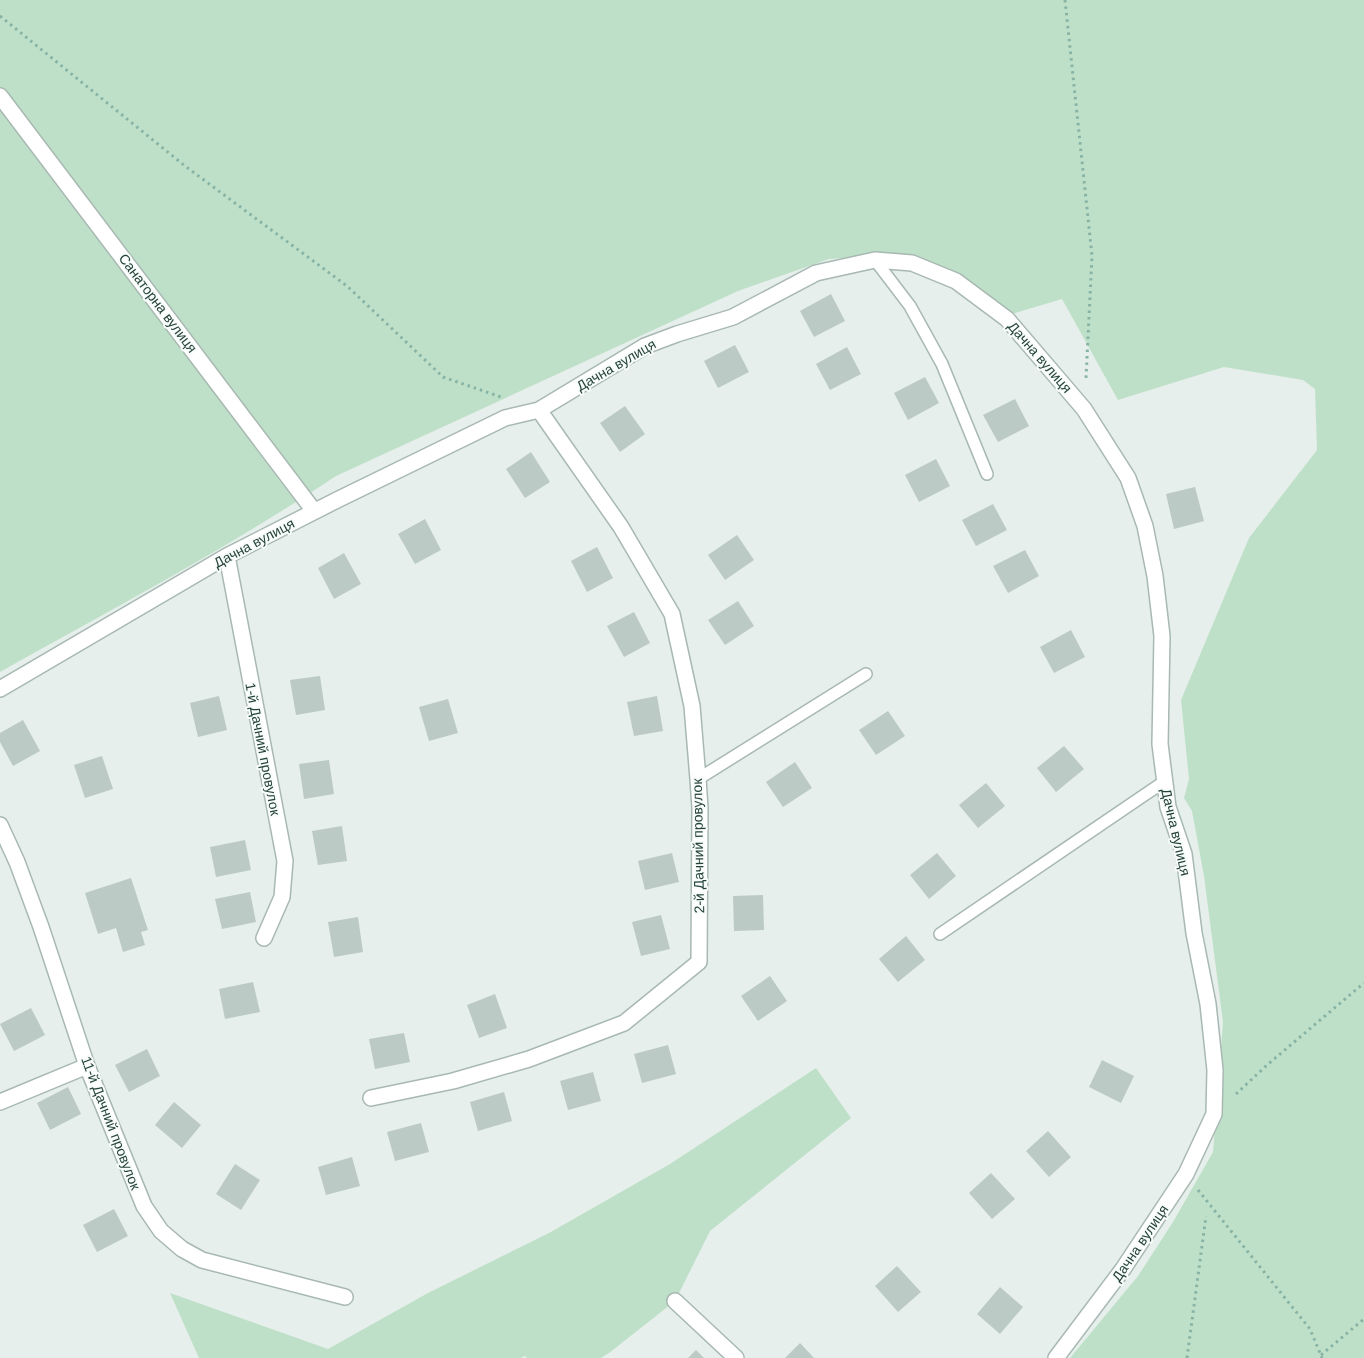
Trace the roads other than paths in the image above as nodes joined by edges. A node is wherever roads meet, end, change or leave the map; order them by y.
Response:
1 (0, 96) edge
2 (875, 260) junction
3 (539, 410) junction
4 (987, 474) dead end
5 (314, 511) junction
6 (227, 556) junction
7 (866, 674) dead end
8 (0, 688) edge
9 (698, 779) junction
10 (1165, 780) junction
11 (0, 824) edge
12 (940, 934) dead end
13 (264, 938) dead end
14 (87, 1066) junction
15 (371, 1098) dead end
16 (0, 1102) edge
17 (345, 1297) dead end
18 (675, 1301) dead end
19 (736, 1358) edge
20 (1056, 1358) edge

1 - 5 street, Санаторна вулиця
2 - 3 street, Дачна вулиця
2 - 4 lane
2 - 10 street, Дачна вулиця
3 - 5 street, Дачна вулиця
3 - 9 street, 2-й Дачний провулок
5 - 6 street, Дачна вулиця
6 - 8 street, Дачна вулиця
6 - 13 street, 1-й Дачний провулок
7 - 9 lane
9 - 15 street, 2-й Дачний провулок
10 - 12 lane
10 - 20 street, Дачна вулиця
11 - 14 street, 11-й Дачний провулок
14 - 16 street
14 - 17 street, 11-й Дачний провулок
18 - 19 street

